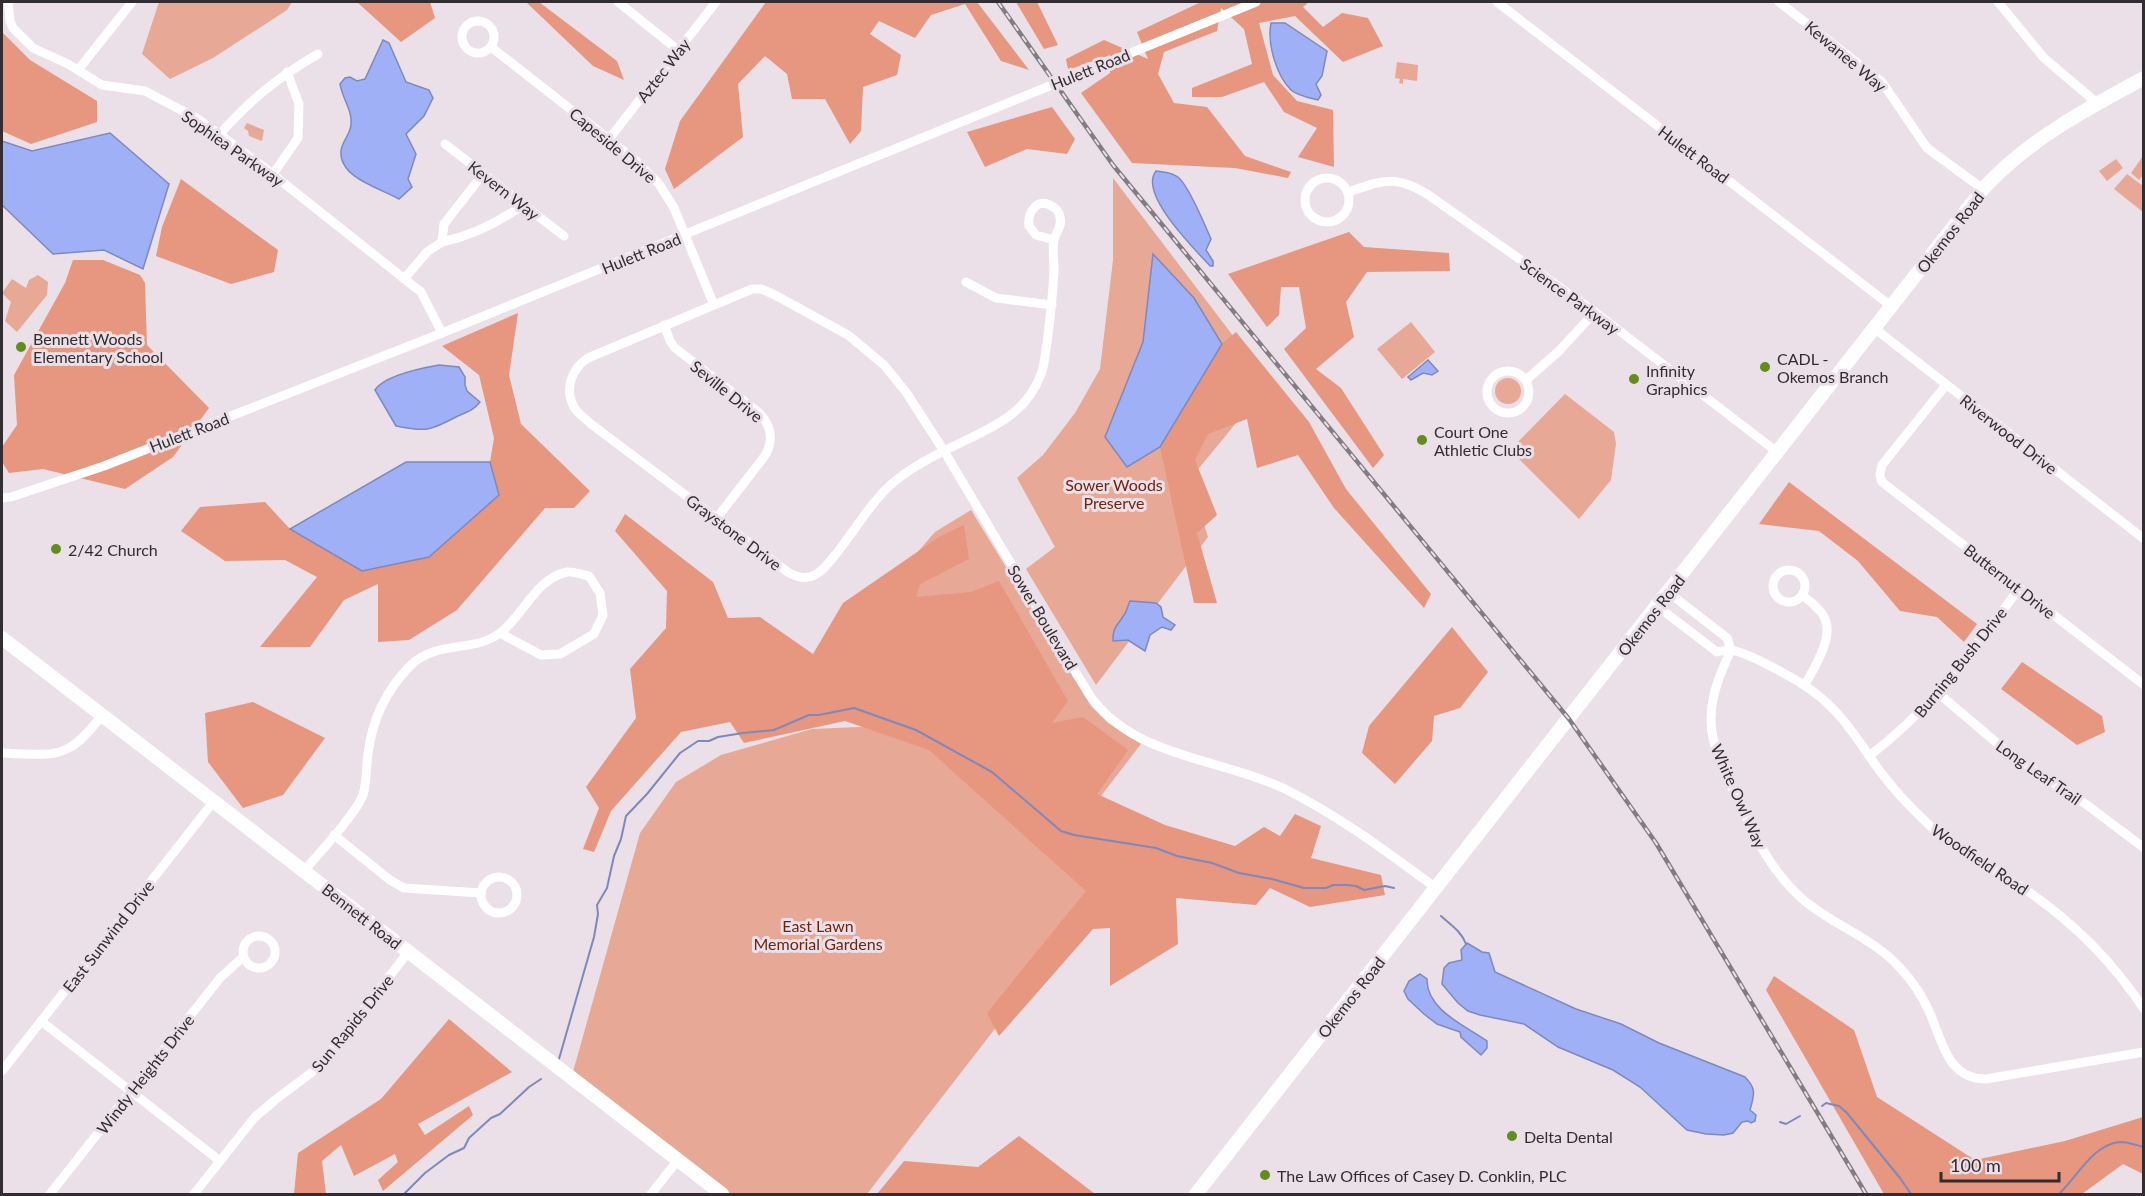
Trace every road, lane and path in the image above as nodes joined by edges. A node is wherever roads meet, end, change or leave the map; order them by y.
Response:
1 (8, 2) edge
2 (132, 2) edge
3 (618, 2) edge
4 (716, 2) edge
5 (1256, 2) edge
6 (1497, 2) edge
7 (1779, 2) edge
8 (1998, 2) edge
9 (491, 47) dead end
10 (678, 50) junction
11 (318, 54) dead end
12 (78, 70) junction
13 (287, 72) junction
14 (2144, 78) edge
15 (2097, 103) junction
16 (219, 135) junction
17 (609, 139) junction
18 (445, 144) dead end
19 (273, 174) junction
20 (483, 174) junction
21 (1983, 189) junction
22 (1348, 192) junction
23 (523, 205) junction
24 (686, 235) junction
25 (564, 236) dead end
26 (1054, 240) dead end
27 (442, 242) junction
28 (404, 279) junction
29 (966, 282) dead end
30 (714, 304) junction
31 (1052, 304) junction
32 (1891, 306) junction
33 (1595, 312) junction
34 (664, 325) junction
35 (1874, 328) junction
36 (442, 333) junction
37 (1526, 380) junction
38 (1946, 385) junction
39 (944, 451) junction
40 (1777, 453) junction
41 (2, 494) edge
42 (21, 494) junction
43 (2, 498) edge
44 (716, 519) junction
45 (2144, 539) edge
46 (2020, 588) junction
47 (1668, 592) junction
48 (1802, 595) dead end
49 (1658, 606) junction
50 (500, 633) junction
51 (2, 638) edge
52 (1731, 650) junction
53 (1805, 685) junction
54 (2144, 685) edge
55 (1938, 693) junction
56 (102, 715) junction
57 (2, 753) edge
58 (1869, 756) junction
59 (214, 801) junction
60 (334, 835) junction
61 (2144, 848) edge
62 (304, 871) junction
63 (1436, 888) junction
64 (481, 893) dead end
65 (408, 951) junction
66 (243, 957) dead end
67 (2144, 1010) edge
68 (41, 1021) junction
69 (2144, 1052) edge
70 (2, 1071) edge
71 (131, 1091) junction
72 (678, 1160) junction
73 (220, 1161) junction
74 (50, 1194) edge
75 (194, 1194) edge
76 (651, 1194) edge
77 (722, 1194) edge
78 (1196, 1194) edge

1 - 12 street, Sophiea Parkway
2 - 12 street
3 - 10 street
4 - 10 street, Aztec Way
5 - 24 street, Hulett Road
6 - 32 street, Hulett Road
7 - 21 street, Kewanee Way
8 - 15 street
9 - 17 street, Capeside Drive
10 - 17 street, Aztec Way
11 - 13 street
12 - 16 street, Sophiea Parkway
13 - 16 street
13 - 19 street
14 - 15 main road, Okemos Road
15 - 21 main road, Okemos Road
16 - 19 street, Sophiea Parkway
17 - 24 street, Capeside Drive
18 - 20 street, Kevern Way
19 - 28 street, Sophiea Parkway
20 - 23 street, Kevern Way
20 - 27 street
21 - 32 main road, Okemos Road
22 - 22 street
22 - 33 street, Science Parkway
23 - 25 street, Kevern Way
23 - 27 street
24 - 30 street, Capeside Drive
24 - 36 street, Hulett Road
26 - 31 street, Graystone Drive
27 - 28 street
28 - 36 street, Sophiea Parkway
29 - 31 street
30 - 34 street, Graystone Drive
30 - 39 street, Sower Boulevard
31 - 39 street, Graystone Drive
32 - 35 main road, Okemos Road
33 - 37 street
33 - 40 street, Science Parkway
34 - 44 street, Seville Drive
34 - 44 street, Graystone Drive
35 - 38 street, Riverwood Drive
35 - 40 main road, Okemos Road
36 - 42 street, Hulett Road
37 - 37 street
38 - 45 street, Riverwood Drive
38 - 46 street, Butternut Drive
39 - 44 street, Graystone Drive
39 - 63 street, Sower Boulevard
40 - 47 main road, Okemos Road
41 - 42 street, Hulett Road
42 - 43 street, Hulett Road
46 - 54 street, Butternut Drive
46 - 55 street, Burning Bush Drive
47 - 49 main road, Okemos Road
47 - 52 street
48 - 53 street
49 - 52 street, Woodfield Road
49 - 63 main road, Okemos Road
50 - 50 street
50 - 60 street
51 - 56 main road, Bennett Road
52 - 53 street, Woodfield Road
52 - 69 street, White Owl Way
53 - 58 street, Woodfield Road
55 - 58 street, Burning Bush Drive
55 - 61 street, Long Leaf Trail
56 - 57 street
56 - 59 main road, Bennett Road
58 - 67 street, Woodfield Road
59 - 62 main road, Bennett Road
59 - 68 street, East Sunwind Drive
60 - 62 street
60 - 64 street
62 - 65 main road, Bennett Road
63 - 78 main road, Okemos Road
65 - 72 main road, Bennett Road
65 - 73 street, Sun Rapids Drive
66 - 71 street, Windy Heights Drive
68 - 70 street, East Sunwind Drive
68 - 71 street
71 - 73 street
71 - 74 street, Windy Heights Drive
72 - 76 street
72 - 77 main road, Bennett Road
73 - 75 street, Sun Rapids Drive

